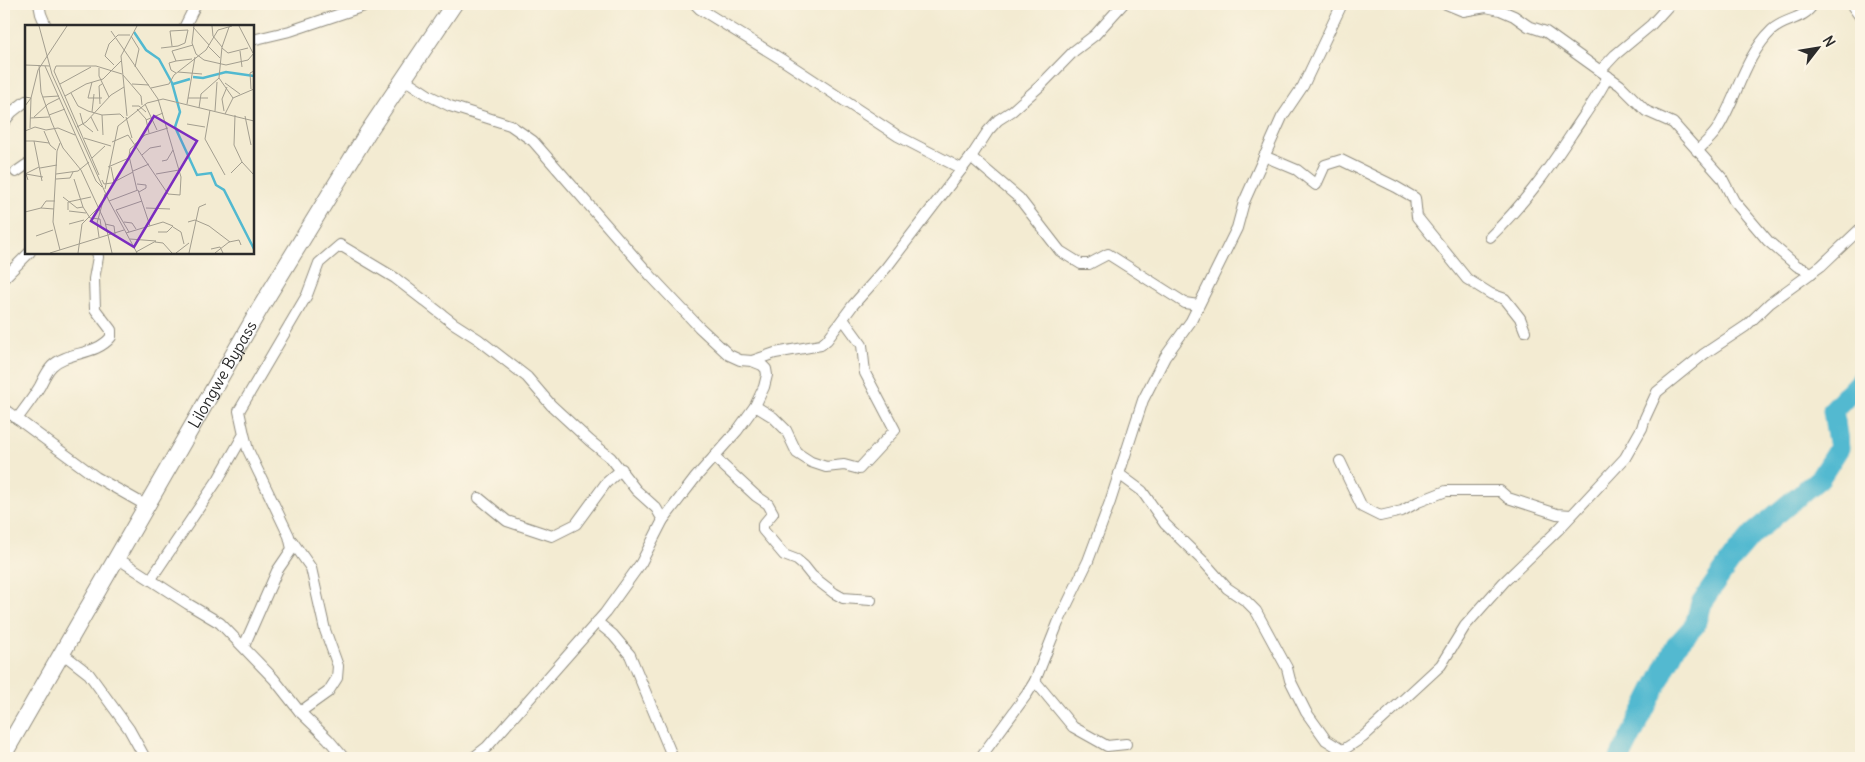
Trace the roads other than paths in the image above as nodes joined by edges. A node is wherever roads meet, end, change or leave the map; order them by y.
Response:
1 (40, 4) edge
2 (196, 4) edge
3 (370, 4) edge
4 (454, 4) edge
5 (695, 4) edge
6 (1342, 4) edge
7 (1446, 4) edge
8 (1813, 4) edge
9 (1851, 4) edge
10 (1118, 5) edge
11 (1665, 5) edge
12 (1861, 18) edge
13 (46, 25) edge
14 (186, 25) edge
15 (254, 40) edge
16 (1604, 73) junction
17 (404, 79) junction
18 (25, 102) edge
19 (4, 122) edge
20 (1697, 151) junction
21 (1264, 156) junction
22 (971, 158) junction
23 (25, 166) edge
24 (962, 169) junction
25 (16, 172) dead end
26 (1861, 228) edge
27 (1490, 237) dead end
28 (28, 254) edge
29 (97, 254) edge
30 (1812, 273) junction
31 (4, 278) edge
32 (1198, 305) junction
33 (843, 318) junction
34 (1525, 330) dead end
35 (752, 361) junction
36 (755, 406) junction
37 (4, 409) edge
38 (17, 419) junction
39 (244, 434) junction
40 (714, 457) junction
41 (1340, 461) dead end
42 (622, 469) junction
43 (1119, 474) junction
44 (479, 498) dead end
45 (148, 506) junction
46 (1571, 515) junction
47 (663, 520) junction
48 (289, 536) junction
49 (117, 558) junction
50 (151, 579) junction
51 (870, 600) dead end
52 (597, 622) junction
53 (244, 646) junction
54 (62, 653) junction
55 (1035, 681) junction
56 (300, 712) junction
57 (1126, 744) dead end
58 (1342, 750) junction
59 (4, 754) edge
60 (145, 758) edge
61 (344, 758) edge
62 (473, 758) edge
63 (673, 758) edge
64 (980, 758) edge
65 (1331, 758) edge

1 - 13 street
2 - 14 street
3 - 15 street
4 - 17 main road, Lilongwe Bypass
5 - 24 street
6 - 21 street
7 - 16 street
8 - 20 street
9 - 12 street
10 - 22 street
11 - 16 street
16 - 20 street
16 - 27 street
17 - 35 street
17 - 45 main road, Lilongwe Bypass
18 - 19 street
20 - 30 street
21 - 32 street
21 - 34 street
22 - 24 street
22 - 32 street
23 - 25 street
24 - 33 street
26 - 30 street
28 - 31 street
29 - 38 street
30 - 46 street
32 - 43 street
33 - 35 street
33 - 36 street
35 - 36 street
36 - 40 street
37 - 38 street
38 - 45 street
39 - 42 street
39 - 48 street
39 - 50 street
40 - 47 street
40 - 51 street
41 - 46 street
42 - 44 street
42 - 47 street
43 - 55 street
43 - 58 street
45 - 49 main road, Lilongwe Bypass
46 - 58 street
47 - 52 street
48 - 53 street
48 - 56 street
49 - 50 street
49 - 54 main road, Lilongwe Bypass
50 - 53 street
52 - 62 street
52 - 63 street
53 - 56 street
54 - 59 main road, Lilongwe Bypass
54 - 60 street
55 - 57 street
55 - 64 street
56 - 61 street
58 - 65 street

